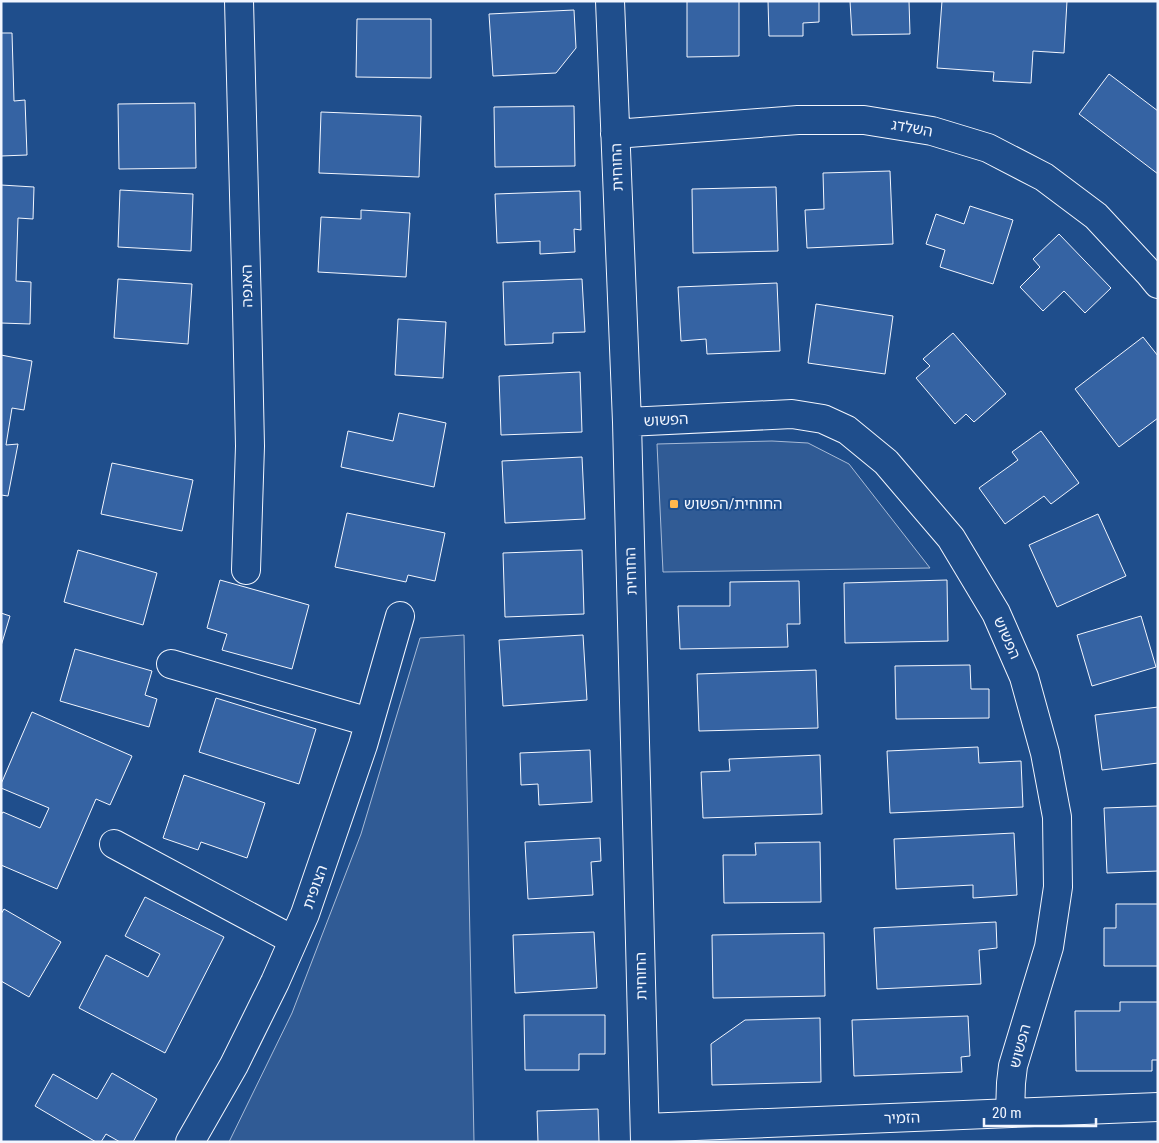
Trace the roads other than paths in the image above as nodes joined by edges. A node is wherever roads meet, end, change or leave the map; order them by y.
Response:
1 (239, 1) edge
2 (610, 1) edge
3 (615, 134) junction
4 (1158, 284) edge
5 (627, 422) junction
6 (246, 570) dead end
7 (400, 616) dead end
8 (171, 664) dead end
9 (369, 722) junction
10 (114, 844) dead end
11 (293, 940) junction
12 (1158, 1107) edge
13 (1010, 1113) junction
14 (645, 1135) edge
15 (190, 1142) edge

1 - 6 street, האנפה
2 - 3 street, החוחית
3 - 4 street, השלדג
3 - 5 street, החוחית
5 - 13 street, הפשוש
5 - 14 street, החוחית
7 - 9 street, הצופית
8 - 9 street
9 - 11 street, הצופית
10 - 11 street
11 - 15 street, הצופית
12 - 13 street, הזמיר
13 - 14 street, הזמיר

